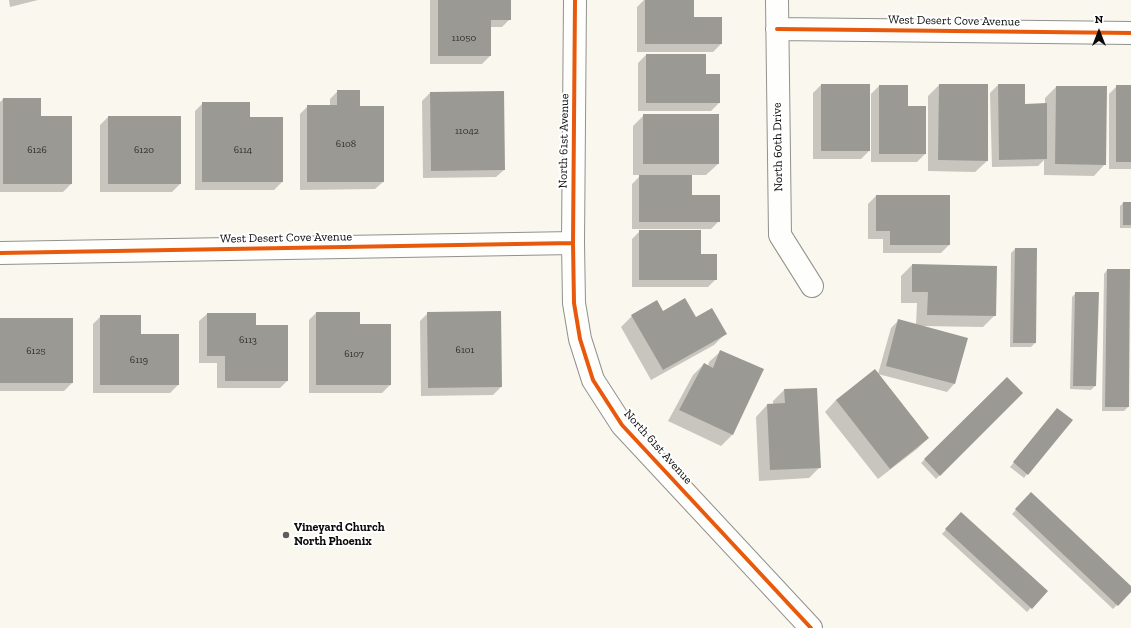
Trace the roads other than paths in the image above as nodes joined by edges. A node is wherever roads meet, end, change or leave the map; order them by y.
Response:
1 (575, 0) edge
2 (777, 0) edge
3 (777, 29) junction
4 (1131, 33) edge
5 (573, 243) junction
6 (0, 253) edge
7 (812, 286) dead end
8 (811, 628) edge

1 - 5 street, North 61st Avenue
2 - 3 street, North 60th Drive
3 - 4 street, West Desert Cove Avenue
3 - 7 street, North 60th Drive
5 - 6 street, West Desert Cove Avenue
5 - 8 street, North 61st Avenue

